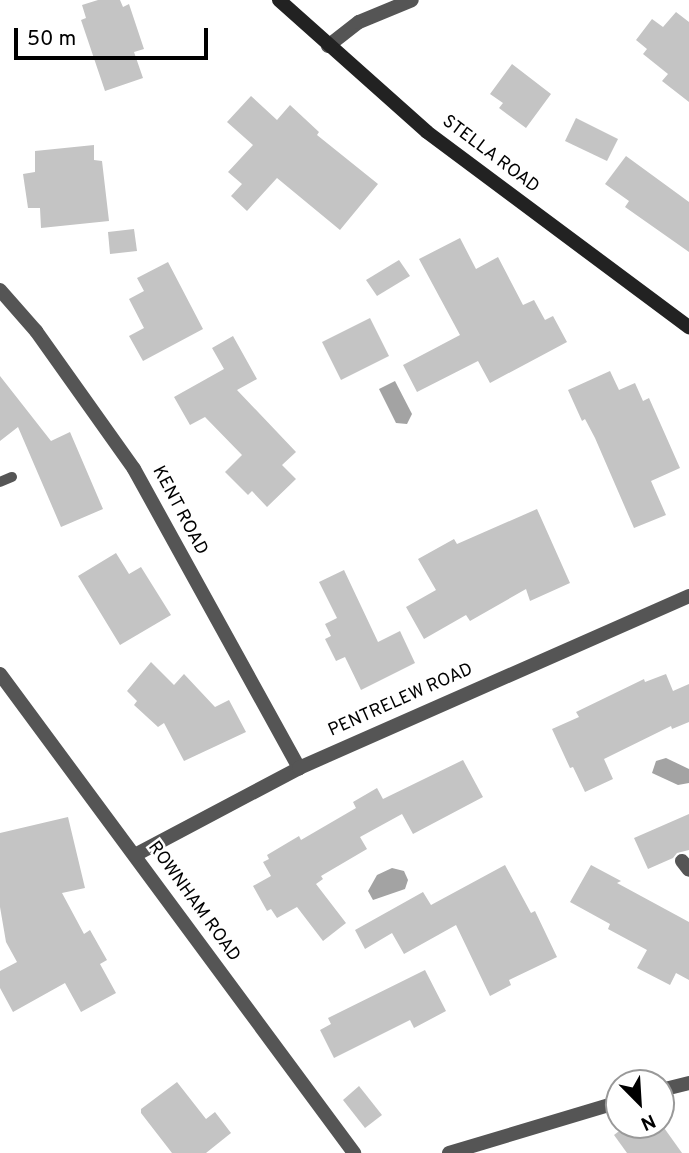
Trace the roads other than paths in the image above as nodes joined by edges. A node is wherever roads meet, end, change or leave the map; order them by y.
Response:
1 (279, 0) edge
2 (412, 0) edge
3 (328, 46) junction
4 (0, 290) edge
5 (689, 327) edge
6 (12, 477) dead end
7 (0, 482) edge
8 (689, 596) edge
9 (0, 674) edge
10 (299, 768) junction
11 (135, 855) junction
12 (605, 1106) edge
13 (354, 1153) edge
14 (449, 1153) edge

1 - 3 main road, STELLA ROAD
2 - 3 street
3 - 5 main road, STELLA ROAD
4 - 10 street, KENT ROAD
6 - 7 lane
8 - 10 street, PENTRELEW ROAD
9 - 11 street, ROWNHAM ROAD
10 - 11 street, PENTRELEW ROAD
11 - 13 street, ROWNHAM ROAD
12 - 14 street

